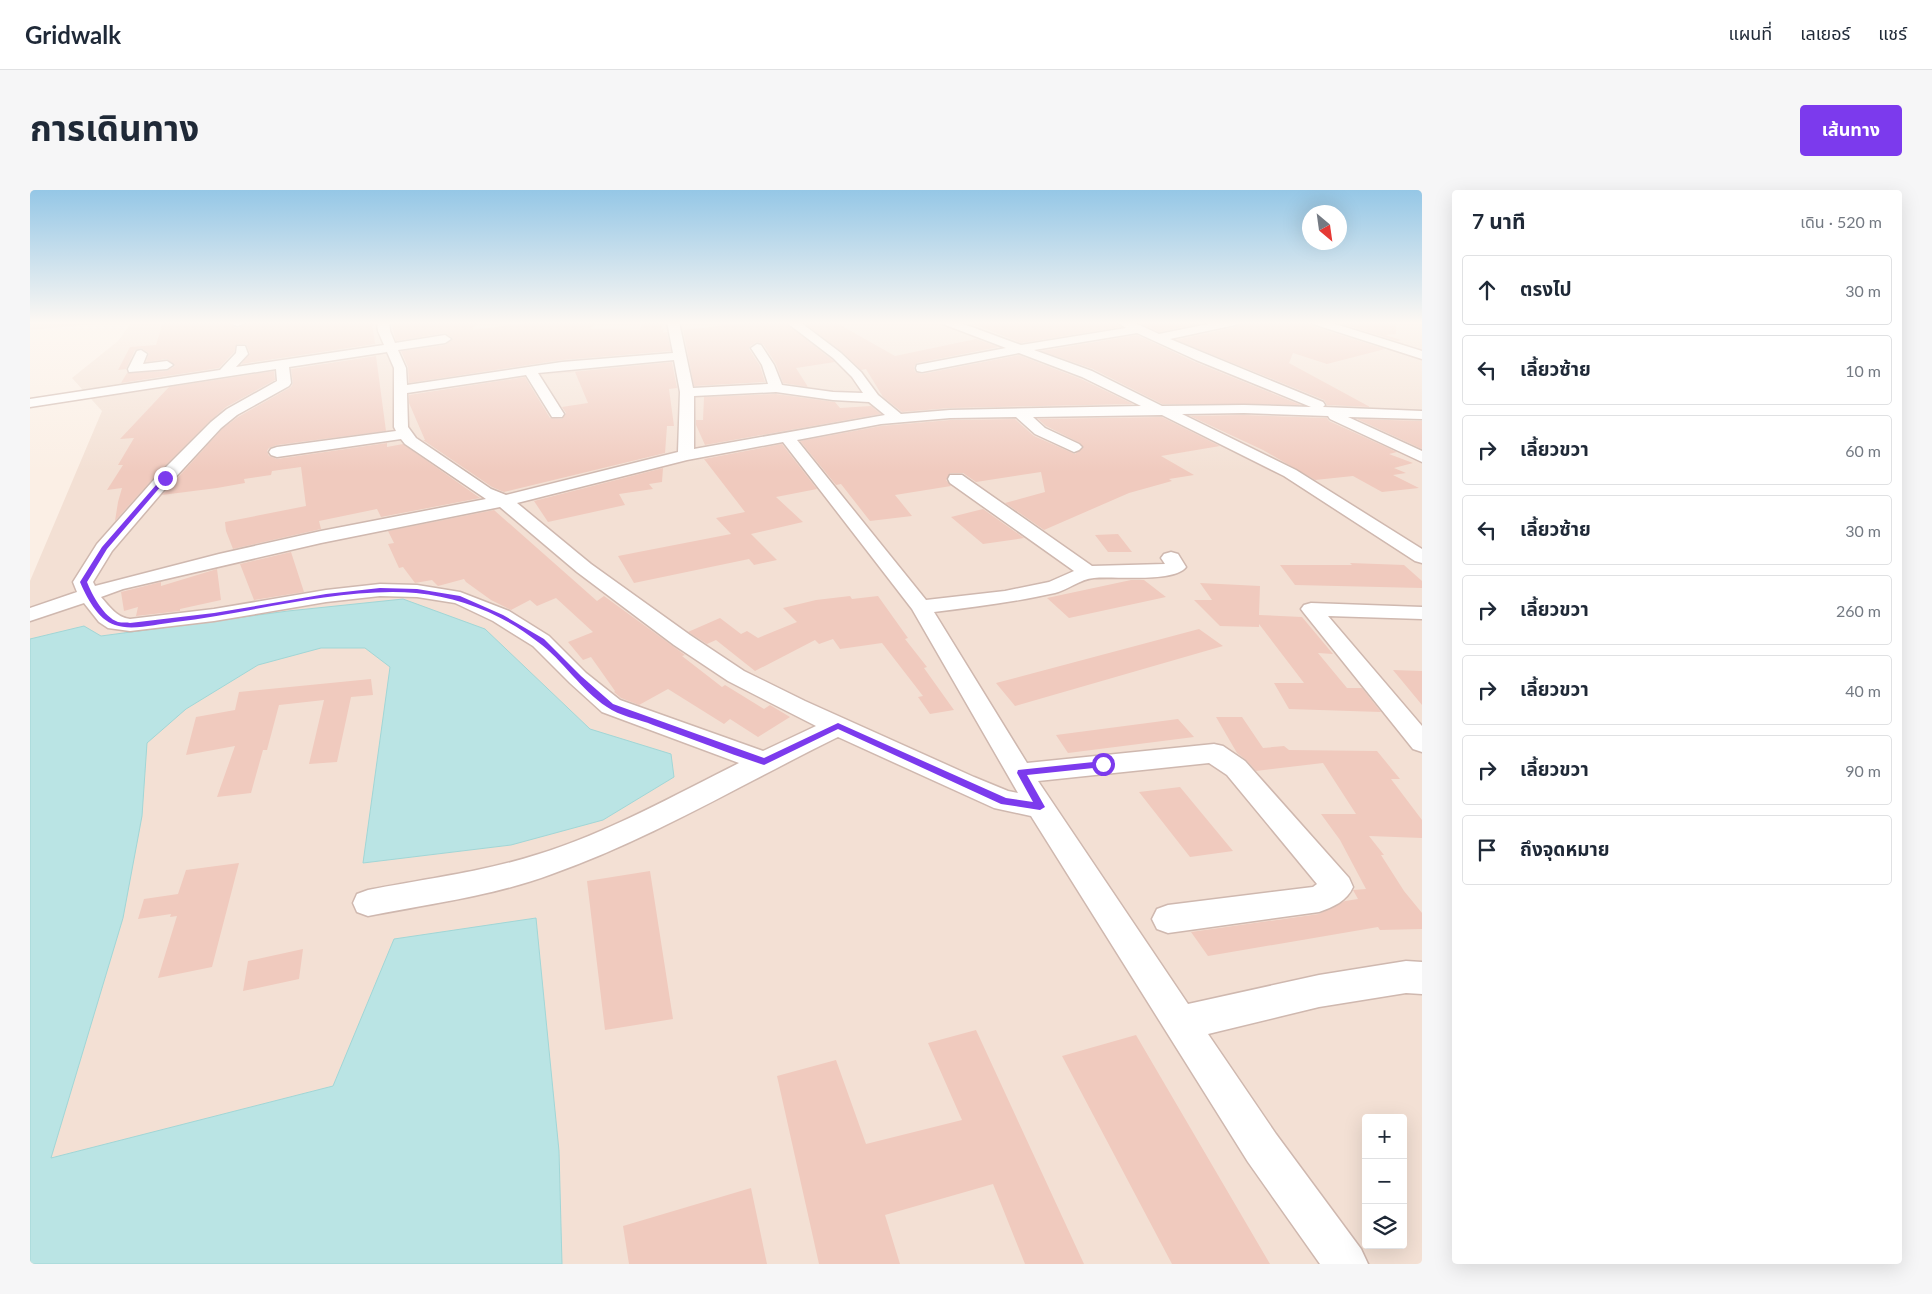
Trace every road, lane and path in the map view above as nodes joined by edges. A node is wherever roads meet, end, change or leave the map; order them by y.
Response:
1 (193, 372) edge
2 (225, 372) edge
3 (283, 372) edge
4 (400, 372) edge
5 (522, 372) edge
6 (531, 372) edge
7 (683, 372) edge
8 (770, 372) edge
9 (855, 372) edge
10 (1081, 372) edge
11 (1236, 372) edge
12 (192, 377) junction
13 (776, 388) junction
14 (402, 390) junction
15 (687, 392) junction
16 (873, 398) junction
17 (30, 403) edge
18 (1161, 410) junction
19 (1330, 412) junction
20 (1020, 413) junction
21 (557, 414) dead end
22 (1422, 415) edge
23 (898, 418) junction
24 (406, 434) junction
25 (786, 436) junction
26 (1074, 447) dead end
27 (276, 452) dead end
28 (686, 455) junction
29 (1422, 456) edge
30 (956, 479) dead end
31 (504, 501) junction
32 (1422, 557) edge
33 (1171, 558) dead end
34 (1088, 572) junction
35 (88, 595) junction
36 (921, 607) junction
37 (1422, 613) edge
38 (30, 615) edge
39 (838, 726) junction
40 (1422, 743) edge
41 (764, 762) junction
42 (1021, 773) junction
43 (1040, 807) junction
44 (368, 903) dead end
45 (1168, 919) dead end
46 (1422, 978) edge
47 (1181, 1023) junction
48 (1346, 1264) edge

1 - 12 street
2 - 12 street
3 - 35 street
4 - 14 street
5 - 14 street
6 - 21 street
7 - 15 street
8 - 13 street
9 - 16 street
10 - 18 street
11 - 19 street
12 - 17 street
13 - 15 street
13 - 16 street
14 - 24 street
15 - 28 street
16 - 23 street
18 - 19 street
18 - 20 street
18 - 32 street
19 - 22 street
19 - 29 street
20 - 23 street
20 - 26 street
23 - 25 street
24 - 27 street
24 - 31 street
25 - 28 street
25 - 36 street
28 - 31 street
30 - 34 street
31 - 35 street
31 - 39 street
33 - 34 street
34 - 36 street
35 - 38 street
35 - 41 street
36 - 42 street
37 - 40 street
39 - 41 street
39 - 43 street
41 - 44 street
42 - 43 street
42 - 45 street
43 - 47 street
46 - 47 street
47 - 48 street

